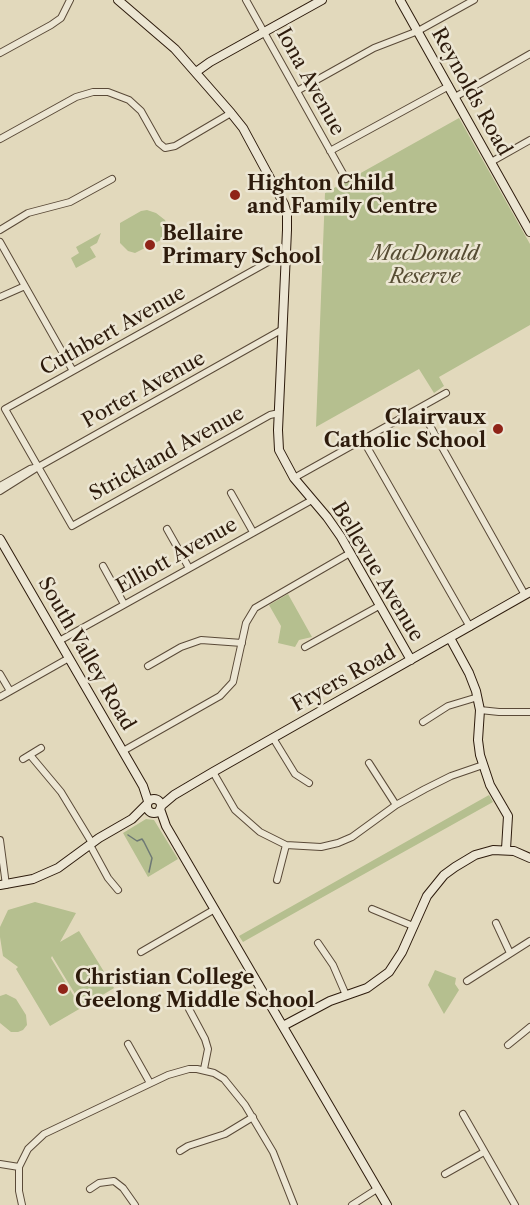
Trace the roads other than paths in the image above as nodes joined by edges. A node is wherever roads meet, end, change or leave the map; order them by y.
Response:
1 (70, 0) edge
2 (118, 0) edge
3 (246, 0) edge
4 (322, 0) edge
5 (400, 0) edge
6 (474, 0) edge
7 (264, 32) junction
8 (418, 32) junction
9 (0, 53) edge
10 (530, 54) edge
11 (196, 72) junction
12 (449, 86) junction
13 (297, 92) junction
14 (455, 97) junction
15 (231, 112) junction
16 (0, 139) edge
17 (530, 140) edge
18 (330, 151) junction
19 (491, 162) junction
20 (112, 179) dead end
21 (346, 179) dead end
22 (529, 229) edge
23 (0, 230) edge
24 (0, 242) edge
25 (286, 252) junction
26 (286, 263) junction
27 (268, 264) junction
28 (23, 283) junction
29 (0, 297) edge
30 (283, 329) junction
31 (265, 341) junction
32 (282, 344) junction
33 (73, 371) junction
34 (446, 393) dead end
35 (420, 408) junction
36 (279, 413) junction
37 (363, 440) junction
38 (38, 467) junction
39 (294, 478) junction
40 (0, 486) edge
41 (0, 491) edge
42 (231, 493) dead end
43 (312, 500) junction
44 (167, 529) dead end
45 (253, 532) junction
46 (0, 539) edge
47 (4, 553) edge
48 (350, 553) junction
49 (102, 566) dead end
50 (189, 568) junction
51 (527, 594) edge
52 (124, 604) junction
53 (380, 606) junction
54 (470, 627) junction
55 (450, 638) junction
56 (59, 641) junction
57 (242, 643) junction
58 (305, 647) dead end
59 (69, 657) junction
60 (411, 660) junction
61 (148, 666) dead end
62 (0, 674) edge
63 (10, 691) junction
64 (0, 697) edge
65 (478, 697) junction
66 (480, 710) junction
67 (530, 712) edge
68 (423, 722) dead end
69 (273, 738) junction
70 (41, 748) dead end
71 (123, 751) junction
72 (30, 755) junction
73 (23, 759) dead end
74 (369, 763) dead end
75 (483, 765) junction
76 (213, 772) junction
77 (309, 783) dead end
78 (154, 805) junction
79 (396, 805) junction
80 (0, 840) edge
81 (91, 844) junction
82 (286, 845) junction
83 (506, 849) junction
84 (530, 858) edge
85 (277, 880) dead end
86 (3, 885) edge
87 (118, 890) dead end
88 (215, 909) junction
89 (372, 909) dead end
90 (496, 923) dead end
91 (413, 926) junction
92 (530, 940) edge
93 (318, 943) dead end
94 (141, 952) dead end
95 (510, 953) junction
96 (467, 981) dead end
97 (346, 995) junction
98 (189, 1009) dead end
99 (283, 1026) junction
100 (530, 1027) edge
101 (128, 1044) dead end
102 (508, 1045) dead end
103 (204, 1069) junction
104 (150, 1083) junction
105 (462, 1114) dead end
106 (253, 1117) junction
107 (180, 1151) dead end
108 (484, 1152) junction
109 (0, 1164) edge
110 (19, 1167) junction
111 (445, 1174) dead end
112 (90, 1189) dead end
113 (377, 1189) junction
114 (22, 1205) edge
115 (135, 1205) edge
116 (294, 1205) edge
117 (352, 1205) edge
118 (387, 1205) edge
119 (515, 1205) edge

1 - 9 street
2 - 11 street, Bellevue Avenue
3 - 7 street, Iona Avenue
4 - 7 street
5 - 8 street, Reynolds Road
6 - 8 street
7 - 11 street
7 - 13 street, Iona Avenue
8 - 12 street, Reynolds Road
8 - 13 street
10 - 14 street
11 - 15 street, Bellevue Avenue
12 - 14 street, Reynolds Road
12 - 18 street
13 - 18 street, Iona Avenue
14 - 19 street, Reynolds Road
15 - 16 street
15 - 25 street, Bellevue Avenue
17 - 19 street
18 - 21 street, Iona Avenue
19 - 22 street, Reynolds Road
20 - 23 street
24 - 28 street
25 - 26 street, Bellevue Avenue
25 - 27 street, Cuthbert Avenue
26 - 27 street, Cuthbert Avenue
26 - 30 street, Bellevue Avenue
27 - 33 street, Cuthbert Avenue
28 - 29 street
28 - 33 street
30 - 31 street, Porter Avenue
30 - 32 street, Bellevue Avenue
31 - 32 street
31 - 38 street, Porter Avenue
32 - 36 street, Bellevue Avenue
33 - 38 street, Cuthbert Avenue
34 - 35 street
35 - 37 street
35 - 51 street
36 - 38 street, Strickland Avenue
36 - 39 street, Bellevue Avenue
37 - 39 street
37 - 54 street
38 - 40 street, Porter Avenue
38 - 41 street, Porter Avenue
39 - 43 street, Bellevue Avenue
42 - 45 street
43 - 45 street, Elliott Avenue
43 - 48 street, Bellevue Avenue
44 - 50 street
45 - 50 street, Elliott Avenue
46 - 47 street, South Valley Road
47 - 56 street, South Valley Road
48 - 53 street, Bellevue Avenue
48 - 57 street
49 - 52 street
50 - 52 street, Elliott Avenue
51 - 54 street, Fryers Road
52 - 56 street, Elliott Avenue
53 - 58 street
53 - 60 street, Bellevue Avenue
54 - 55 street, Fryers Road
55 - 60 street, Fryers Road
55 - 65 street
56 - 59 street, South Valley Road
57 - 61 street
57 - 71 street
59 - 63 street
59 - 71 street, South Valley Road
60 - 69 street, Fryers Road
62 - 63 street
63 - 64 street
65 - 66 street
65 - 68 street
66 - 67 street
66 - 75 street
69 - 76 street, Fryers Road
69 - 77 street
70 - 72 street
71 - 78 street, South Valley Road
72 - 73 street
72 - 81 street
74 - 79 street
75 - 79 street
75 - 83 street
76 - 78 street, Fryers Road
76 - 82 street
78 - 81 street, Fryers Road
78 - 88 street, South Valley Road
79 - 82 street
80 - 86 street
81 - 86 street, Fryers Road
81 - 87 street
82 - 85 street
83 - 84 street
83 - 91 street
88 - 94 street
88 - 99 street, South Valley Road
89 - 91 street
90 - 95 street
91 - 97 street
92 - 95 street
93 - 97 street
95 - 96 street
97 - 99 street
98 - 103 street
99 - 113 street, South Valley Road
100 - 102 street
101 - 104 street
103 - 104 street
103 - 106 street
104 - 110 street
105 - 108 street
106 - 107 street
106 - 116 street
108 - 111 street
108 - 119 street
109 - 110 street
110 - 114 street
112 - 115 street
113 - 117 street
113 - 118 street, South Valley Road

